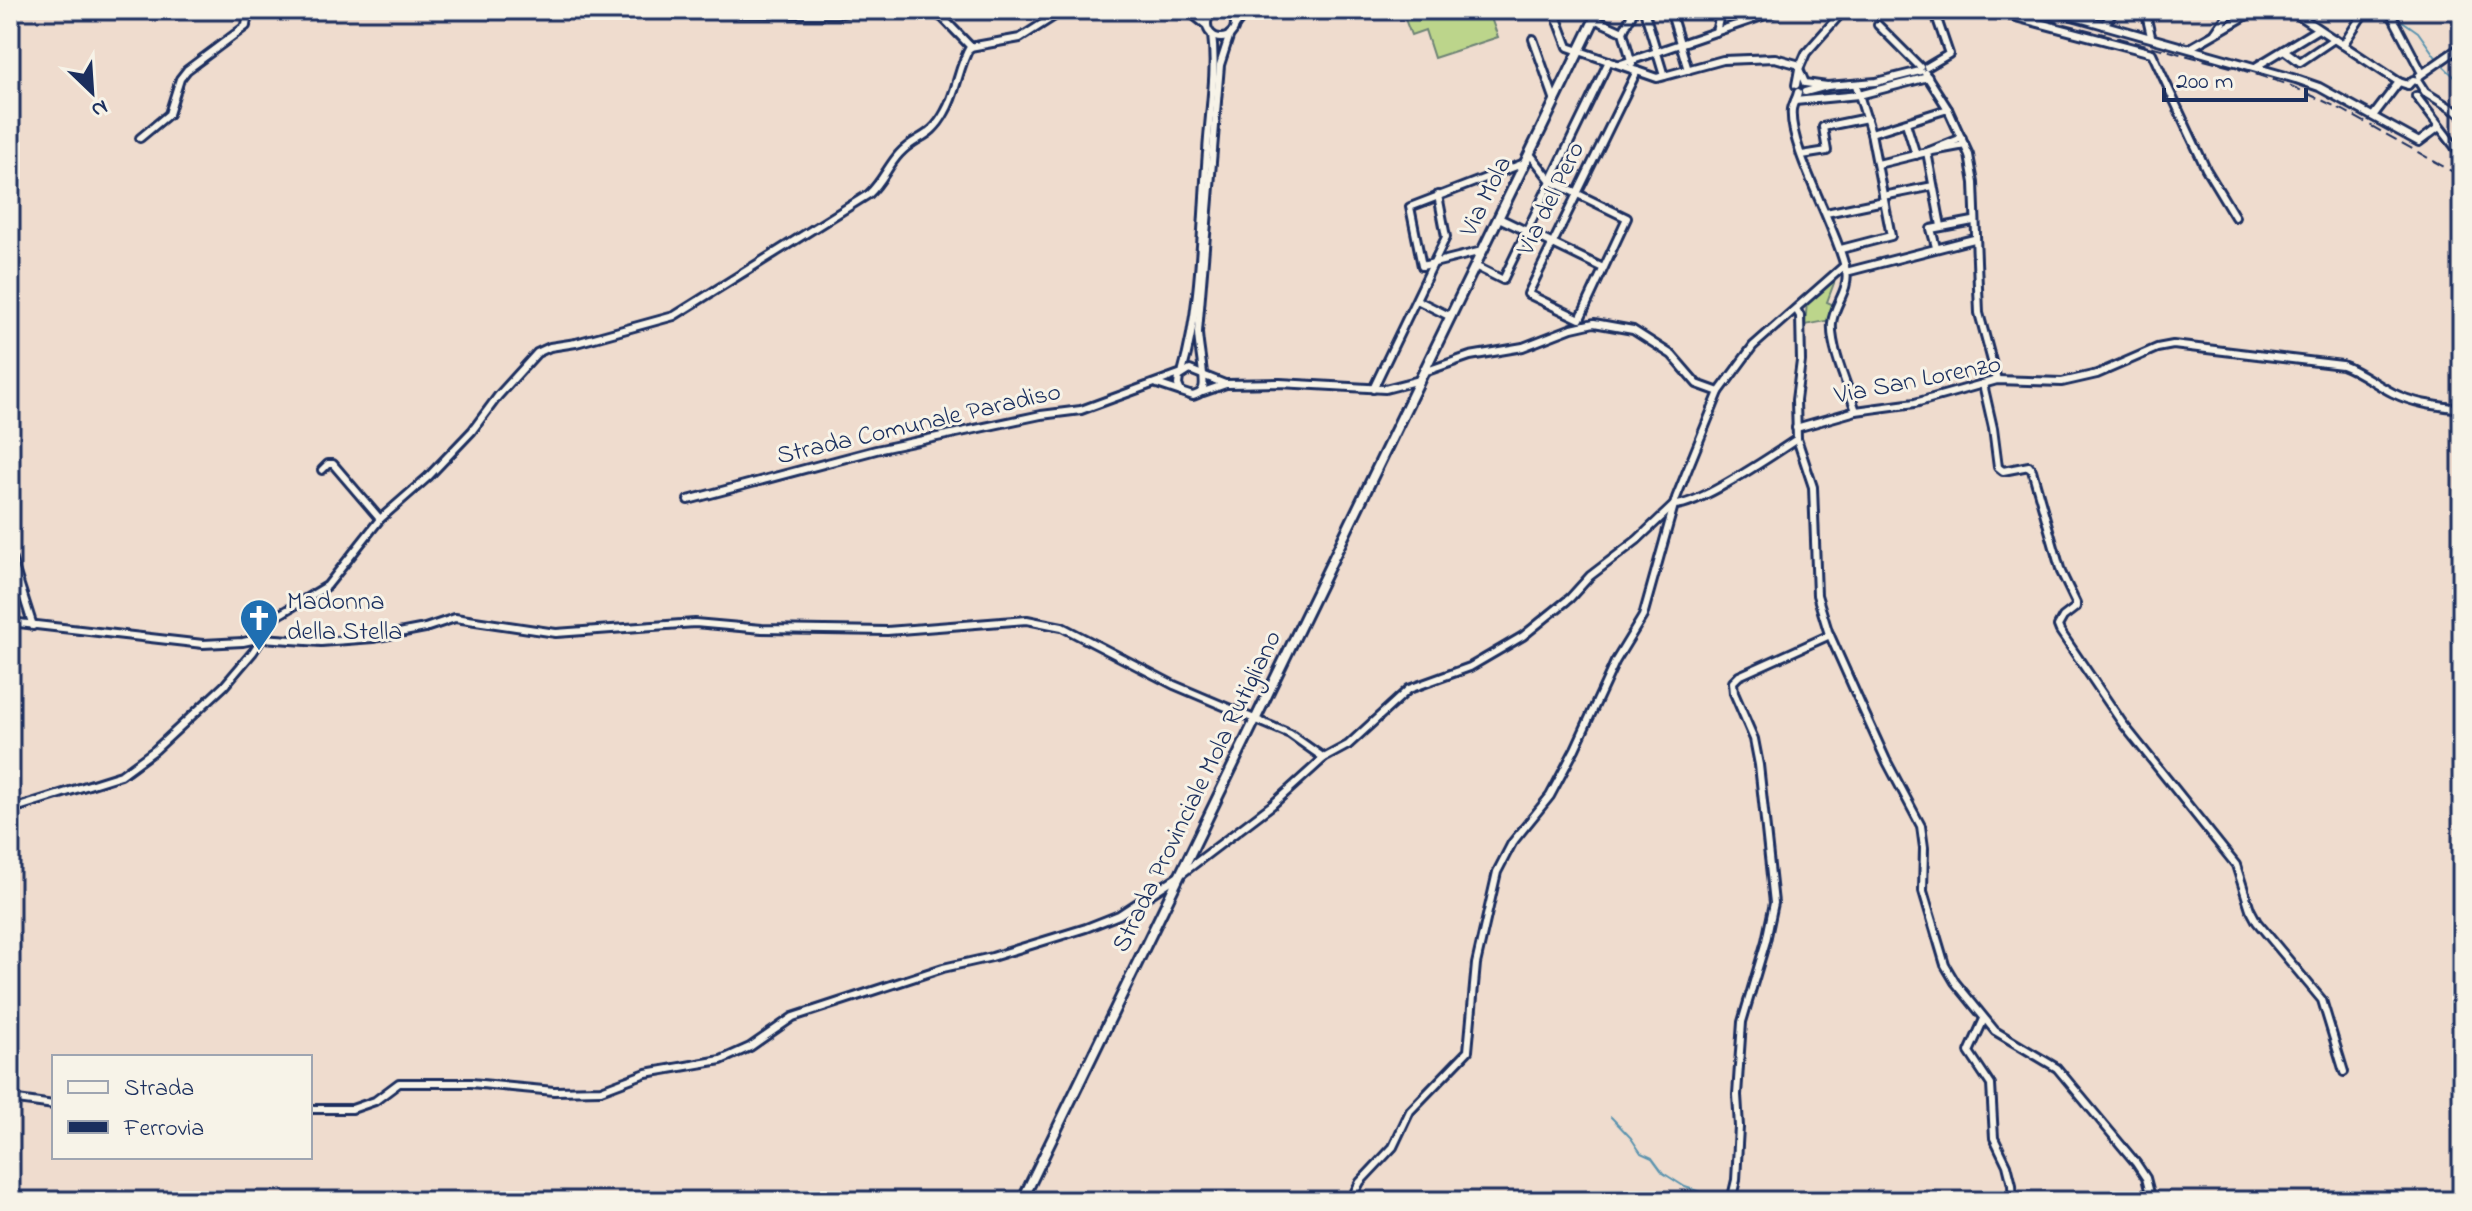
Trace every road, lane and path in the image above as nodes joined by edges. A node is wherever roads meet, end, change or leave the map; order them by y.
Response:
1 (248, 10) edge
2 (539, 10) edge
3 (863, 10) edge
4 (928, 10) edge
5 (1064, 10) edge
6 (1187, 10) edge
7 (1199, 10) edge
8 (1248, 10) edge
9 (1554, 10) edge
10 (1634, 10) edge
11 (1644, 10) edge
12 (1670, 10) edge
13 (1721, 10) edge
14 (1780, 10) edge
15 (1844, 10) edge
16 (1934, 10) edge
17 (1989, 10) edge
18 (2057, 10) edge
19 (2114, 10) edge
20 (2145, 10) edge
21 (2231, 10) edge
22 (2256, 10) edge
23 (2290, 10) edge
24 (2389, 10) edge
25 (1213, 11) edge
26 (1231, 11) edge
27 (2365, 11) edge
28 (1597, 14) edge
29 (1878, 25) dead end
30 (2104, 25) junction
31 (1207, 26) junction
32 (1235, 26) junction
33 (2318, 29) junction
34 (1623, 32) junction
35 (1716, 32) junction
36 (1230, 34) junction
37 (2214, 34) junction
38 (1212, 35) junction
39 (2151, 36) junction
40 (1533, 39) dead end
41 (2334, 39) junction
42 (1680, 45) junction
43 (2343, 45) junction
44 (2462, 46) edge
45 (971, 47) junction
46 (2190, 48) junction
47 (2284, 50) junction
48 (1578, 51) junction
49 (1657, 52) junction
50 (1609, 61) junction
51 (1631, 61) junction
52 (1619, 65) junction
53 (2257, 66) junction
54 (1800, 67) junction
55 (1635, 70) junction
56 (1688, 70) junction
57 (1924, 71) junction
58 (2422, 73) junction
59 (1664, 76) junction
60 (2416, 80) junction
61 (2399, 82) junction
62 (1805, 83) junction
63 (1856, 85) junction
64 (2408, 85) junction
65 (1827, 86) junction
66 (1800, 89) junction
67 (2425, 92) junction
68 (1859, 95) junction
69 (2416, 96) junction
70 (1555, 101) junction
71 (1795, 101) junction
72 (1948, 109) junction
73 (2462, 115) edge
74 (2373, 116) junction
75 (1867, 118) junction
76 (1906, 123) junction
77 (2439, 127) junction
78 (1871, 133) junction
79 (140, 138) dead end
80 (1962, 138) junction
81 (1965, 145) junction
82 (1927, 152) junction
83 (1802, 155) junction
84 (1916, 155) junction
85 (2462, 156) edge
86 (1528, 158) junction
87 (1878, 164) junction
88 (1551, 181) junction
89 (1933, 186) junction
90 (1576, 193) junction
91 (1438, 195) junction
92 (1884, 198) junction
93 (1826, 213) junction
94 (2235, 217) dead end
95 (1499, 218) junction
96 (1973, 221) junction
97 (1941, 226) junction
98 (1526, 231) junction
99 (1974, 239) junction
100 (1553, 244) junction
101 (1936, 247) junction
102 (1841, 249) junction
103 (1482, 251) junction
104 (1435, 262) junction
105 (1475, 266) junction
106 (1603, 268) junction
107 (1845, 268) junction
108 (1417, 300) junction
109 (1796, 309) junction
110 (1451, 317) junction
111 (1182, 373) junction
112 (1202, 375) junction
113 (1422, 376) junction
114 (1997, 380) junction
115 (1157, 384) junction
116 (1226, 384) junction
117 (1983, 384) junction
118 (1373, 389) junction
119 (1181, 392) junction
120 (1201, 392) junction
121 (1719, 392) junction
122 (1410, 401) joint
123 (2462, 409) edge
124 (1856, 411) junction
125 (1796, 428) junction
126 (1797, 439) junction
127 (322, 470) dead end
128 (688, 500) dead end
129 (1674, 505) junction
130 (380, 519) junction
131 (10, 554) edge
132 (10, 622) edge
133 (33, 626) junction
134 (1830, 635) junction
135 (262, 638) junction
136 (1256, 720) junction
137 (1324, 758) junction
138 (10, 807) edge
139 (1180, 875) junction
140 (1984, 1019) junction
141 (2344, 1072) dead end
142 (10, 1099) edge
143 (52, 1105) edge
144 (312, 1109) edge
145 (1022, 1201) edge
146 (1350, 1201) edge
147 (1731, 1201) edge
148 (2013, 1201) edge
149 (2152, 1201) edge

1 - 79 street
2 - 3 street
4 - 45 street
5 - 45 street
6 - 31 street
7 - 25 street
8 - 32 street
9 - 48 street
10 - 34 street
11 - 49 street
12 - 42 street
13 - 35 street
14 - 35 street
15 - 54 street
16 - 57 street
17 - 94 street
18 - 30 street
19 - 30 street
20 - 39 street
21 - 37 street
22 - 37 street
23 - 33 street
24 - 58 street
25 - 26 street
25 - 31 street
26 - 32 street
27 - 43 street
28 - 34 street
28 - 48 main road, Via Mola
29 - 57 street
30 - 39 street
31 - 38 street
32 - 36 street
33 - 41 street
33 - 47 street
34 - 51 street
35 - 42 street
36 - 38 street
36 - 112 street
37 - 46 street
38 - 111 street
39 - 46 street
40 - 70 street
41 - 43 street
41 - 47 street
42 - 49 street
42 - 56 street
43 - 61 street
44 - 58 street
45 - 130 street
46 - 53 street
47 - 53 street
48 - 50 street
48 - 70 main road, Via Mola
49 - 51 street
49 - 59 street
50 - 52 street
50 - 88 street
51 - 52 street
51 - 55 street
52 - 55 street
53 - 74 street
54 - 56 street
54 - 62 street
54 - 66 street
55 - 59 street
55 - 90 street, Via del Pero
56 - 59 street
57 - 63 street
57 - 68 street
57 - 72 street
58 - 60 street
60 - 64 street
60 - 67 street
61 - 64 street
61 - 74 street
62 - 65 street
62 - 66 street
63 - 65 street
63 - 68 street
64 - 69 street
65 - 66 street
66 - 71 street
67 - 69 street
67 - 73 street
68 - 71 street
68 - 75 street
69 - 77 street
70 - 86 main road, Via Mola
71 - 83 street
72 - 76 street
72 - 80 street
74 - 77 street
75 - 78 street
75 - 83 street
76 - 78 street
76 - 84 street
77 - 85 street
78 - 87 street
80 - 81 street
80 - 82 street
81 - 82 street
81 - 96 street
82 - 84 street
82 - 89 street
83 - 93 street
84 - 87 street
86 - 88 street
86 - 91 street
86 - 95 main road, Via Mola
87 - 92 street
88 - 90 street
88 - 98 street
89 - 92 street
89 - 97 street
90 - 100 street, Via del Pero
90 - 106 street
91 - 104 street
91 - 104 street
92 - 93 street
92 - 102 street
93 - 102 street
95 - 98 street
95 - 103 main road, Via Mola
96 - 97 street
96 - 99 street
97 - 101 street
98 - 100 street
98 - 105 street
99 - 101 street
99 - 114 street
100 - 106 street
100 - 106 street, Via del Pero
101 - 107 street
102 - 107 street
103 - 104 street
103 - 105 main road, Via Mola
104 - 108 street
105 - 110 main road, Via Mola
107 - 109 street
107 - 124 street
108 - 110 street
108 - 118 street
109 - 121 street
109 - 125 street
110 - 113 main road, Via Mola
111 - 112 street
111 - 115 street, Strada Comunale Paradiso
111 - 119 street
112 - 116 street
112 - 120 street
113 - 118 street
113 - 121 street
113 - 122 main road, Via Mola
114 - 117 street, Via San Lorenzo
114 - 123 street, Via San Lorenzo
115 - 119 street
115 - 128 street, Strada Comunale Paradiso
116 - 118 street
116 - 120 street
117 - 124 street, Via San Lorenzo
117 - 141 street
119 - 120 street
121 - 129 street
122 - 136 main road, Strada Provinciale Mola Rutigliano
124 - 125 street, Via San Lorenzo
125 - 126 street
126 - 129 street
126 - 134 street
127 - 130 street
129 - 137 street
129 - 146 street
130 - 135 street
131 - 133 street
132 - 133 street
133 - 135 street
134 - 140 street
134 - 147 street
135 - 136 street
135 - 138 street
136 - 137 street
136 - 139 main road, Strada Provinciale Mola Rutigliano
137 - 139 street
139 - 144 street
139 - 145 main road, Strada Provinciale Mola Rutigliano
140 - 148 street
140 - 149 street
142 - 143 street

